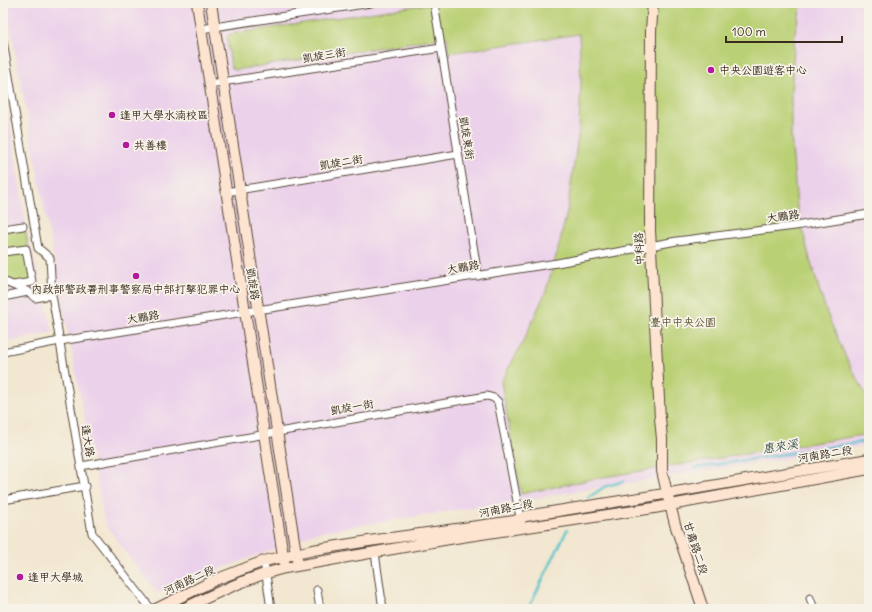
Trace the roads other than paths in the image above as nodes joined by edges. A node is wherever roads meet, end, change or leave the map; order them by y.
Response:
1 (197, 3) edge
2 (211, 3) edge
3 (371, 3) edge
4 (434, 3) edge
5 (653, 3) edge
6 (214, 27) junction
7 (201, 29) junction
8 (3, 41) edge
9 (441, 48) junction
10 (223, 82) junction
11 (209, 84) junction
12 (458, 154) junction
13 (240, 190) junction
14 (226, 192) junction
15 (869, 214) edge
16 (23, 226) dead end
17 (3, 229) edge
18 (651, 246) junction
19 (9, 252) edge
20 (478, 276) junction
21 (3, 281) edge
22 (13, 285) junction
23 (29, 292) junction
24 (52, 295) junction
25 (3, 297) edge
26 (258, 310) junction
27 (245, 312) junction
28 (60, 341) junction
29 (3, 352) edge
30 (276, 431) junction
31 (265, 434) junction
32 (869, 459) edge
33 (81, 466) junction
34 (869, 469) edge
35 (85, 486) junction
36 (667, 493) junction
37 (3, 500) edge
38 (670, 505) junction
39 (521, 524) junction
40 (374, 553) junction
41 (296, 554) junction
42 (284, 557) junction
43 (264, 561) junction
44 (298, 566) junction
45 (285, 568) junction
46 (266, 573) junction
47 (317, 590) dead end
48 (810, 598) dead end
49 (151, 609) edge
50 (156, 609) edge
51 (183, 609) edge
52 (271, 609) edge
53 (320, 609) edge
54 (383, 609) edge
55 (703, 609) edge
56 (814, 609) edge

1 - 7 street, 凱旋路
2 - 6 street, 凱旋路
3 - 6 street
4 - 9 street, 凱旋東街
5 - 18 street, 中科路
6 - 7 street
6 - 10 street, 凱旋路
7 - 11 street, 凱旋路
8 - 24 street, 逢大路
9 - 10 street, 凱旋三街
9 - 12 street, 凱旋東街
10 - 11 street, 凱旋三街
10 - 13 street, 凱旋路
11 - 14 street, 凱旋路
12 - 13 street, 凱旋二街
12 - 20 street, 凱旋東街
13 - 14 street, 凱旋二街
13 - 26 street, 凱旋路
14 - 27 street, 凱旋路
15 - 18 street, 大鵬路
16 - 17 street
18 - 20 street, 大鵬路
18 - 36 street, 中科路
19 - 22 street
20 - 26 street, 大鵬路
21 - 22 street
22 - 23 street
23 - 24 street
23 - 25 street
24 - 28 street, 逢大路
26 - 27 street, 大鵬路
26 - 30 street, 凱旋路
27 - 28 street, 大鵬路
27 - 31 street, 凱旋路
28 - 29 street, 大鵬路
28 - 33 street, 逢大路
30 - 31 street, 凱旋一街
30 - 39 street, 凱旋一街
30 - 41 street, 凱旋路
31 - 33 street, 凱旋一街
31 - 42 street, 凱旋路
32 - 36 street, 河南路二段
33 - 35 street, 逢大路
34 - 38 street, 河南路二段
35 - 37 street
35 - 49 street, 逢大路
36 - 38 street, 甘肅路二段
36 - 39 street, 河南路二段
38 - 39 street, 河南路二段
38 - 55 street, 甘肅路二段
39 - 40 street, 河南路二段
39 - 41 street, 河南路二段
40 - 44 street, 河南路二段
40 - 54 street
41 - 42 street, 河南路二段
41 - 44 street, 凱旋路
42 - 43 street, 河南路二段
42 - 45 street, 凱旋路
43 - 46 street
43 - 50 street, 河南路二段
44 - 45 street, 河南路二段
45 - 46 street, 河南路二段
46 - 51 street, 河南路二段
46 - 52 street
47 - 53 street
48 - 56 street

